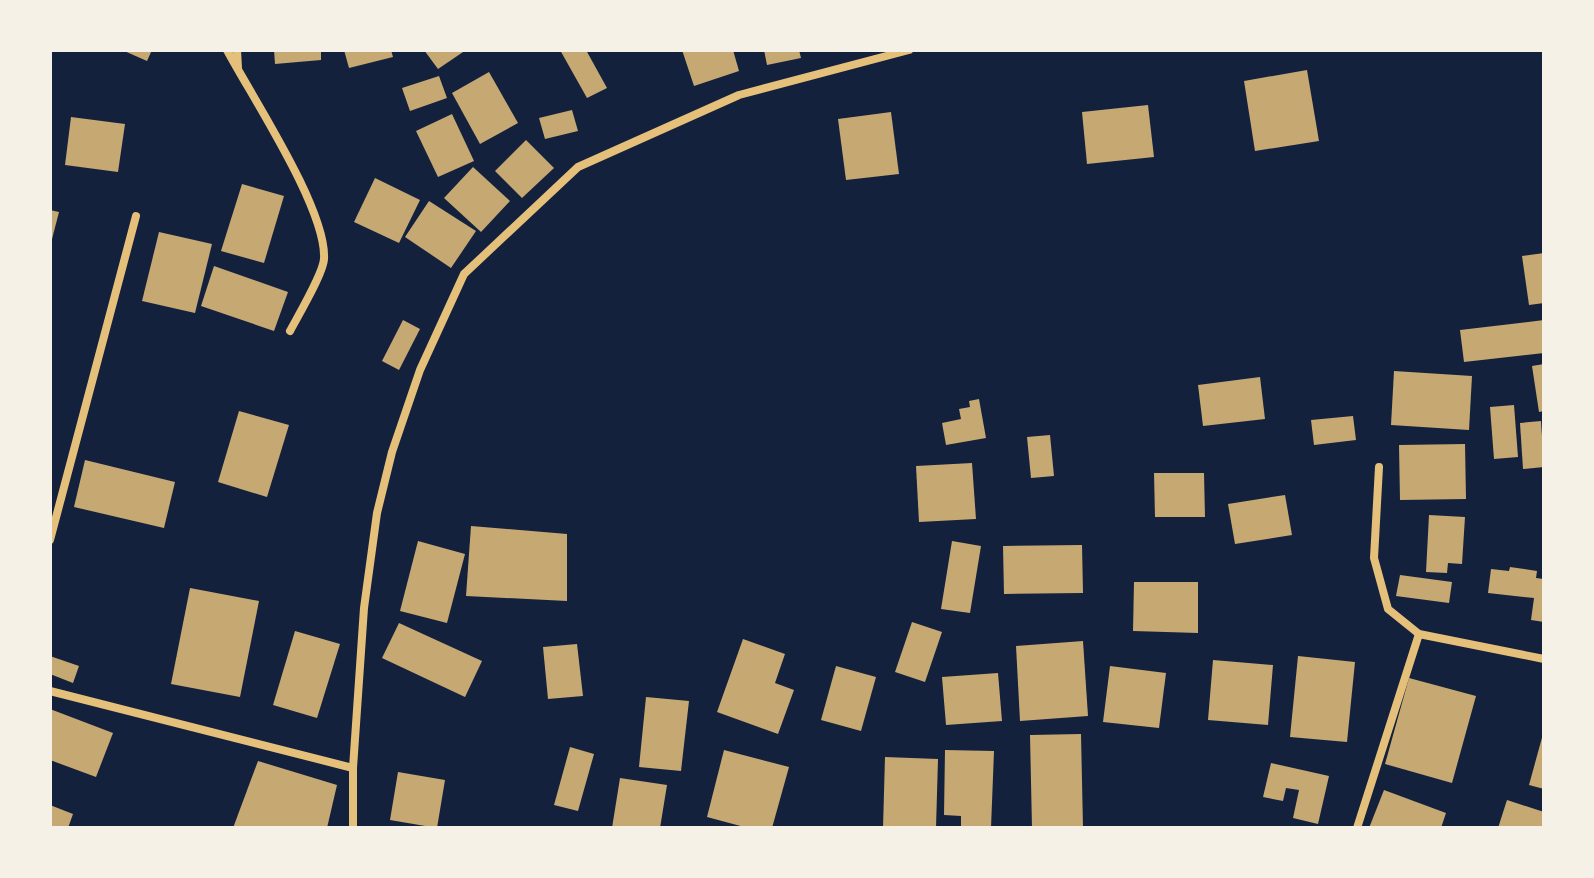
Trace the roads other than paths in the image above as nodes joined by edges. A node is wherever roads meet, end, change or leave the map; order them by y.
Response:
1 (227, 50) edge
2 (237, 50) edge
3 (909, 50) edge
4 (239, 72) junction
5 (136, 216) dead end
6 (290, 331) dead end
7 (1379, 467) dead end
8 (50, 540) edge
9 (1419, 634) junction
10 (1544, 659) edge
11 (50, 691) edge
12 (353, 768) junction
13 (353, 828) edge
14 (1357, 828) edge

1 - 4 street
2 - 4 street
3 - 12 street
4 - 6 street
5 - 8 street
7 - 9 street
9 - 10 street
9 - 14 street
11 - 12 street
12 - 13 street

